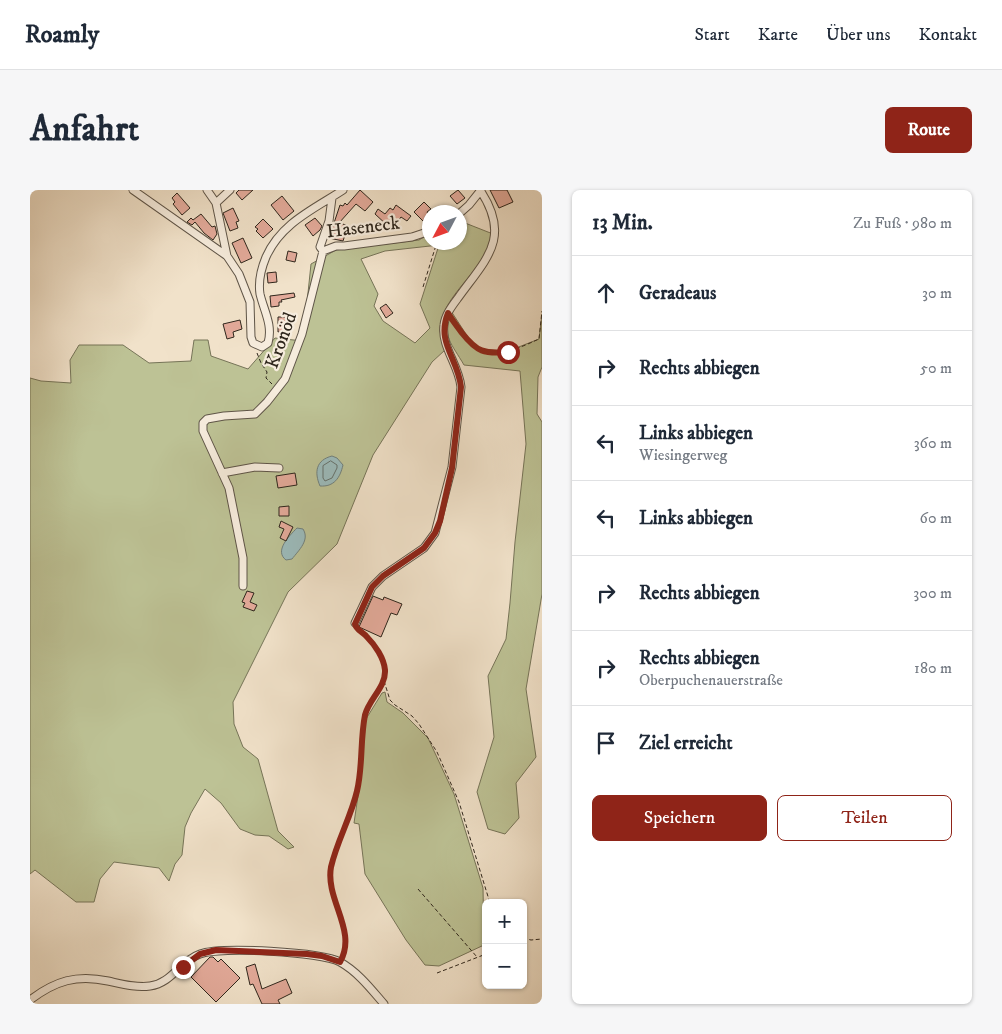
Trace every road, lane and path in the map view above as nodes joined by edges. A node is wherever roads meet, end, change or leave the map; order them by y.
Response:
1 (133, 190) edge
2 (207, 190) edge
3 (230, 190) edge
4 (343, 190) edge
5 (480, 190) edge
6 (332, 198) junction
7 (216, 203) junction
8 (467, 207) edge
9 (422, 234) edge
10 (434, 250) edge
11 (323, 251) junction
12 (227, 256) junction
13 (423, 286) dead end
14 (542, 312) edge
15 (448, 313) junction
16 (255, 345) junction
17 (278, 387) junction
18 (279, 468) dead end
19 (222, 473) junction
20 (243, 586) dead end
21 (355, 624) joint
22 (384, 679) junction
23 (418, 889) dead end
24 (489, 899) edge
25 (527, 938) edge
26 (542, 939) edge
27 (482, 955) edge
28 (476, 957) junction
29 (340, 962) junction
30 (437, 973) dead end
31 (30, 1000) edge
32 (384, 1004) edge

1 - 12 street
2 - 7 street
3 - 7 street
4 - 6 street
5 - 8 street
5 - 15 street
6 - 11 street, Haseneck
6 - 16 street
7 - 12 street
9 - 11 street, Haseneck
10 - 13 path
11 - 17 street, Kronöd
12 - 16 street
14 - 15 path
15 - 21 street
16 - 17 path
17 - 19 street, Kronöd
18 - 19 street
19 - 20 street, Kronöd
21 - 22 path
22 - 24 path
22 - 29 path
23 - 28 path
25 - 26 path
27 - 28 path
28 - 30 path
29 - 31 street
29 - 32 street

